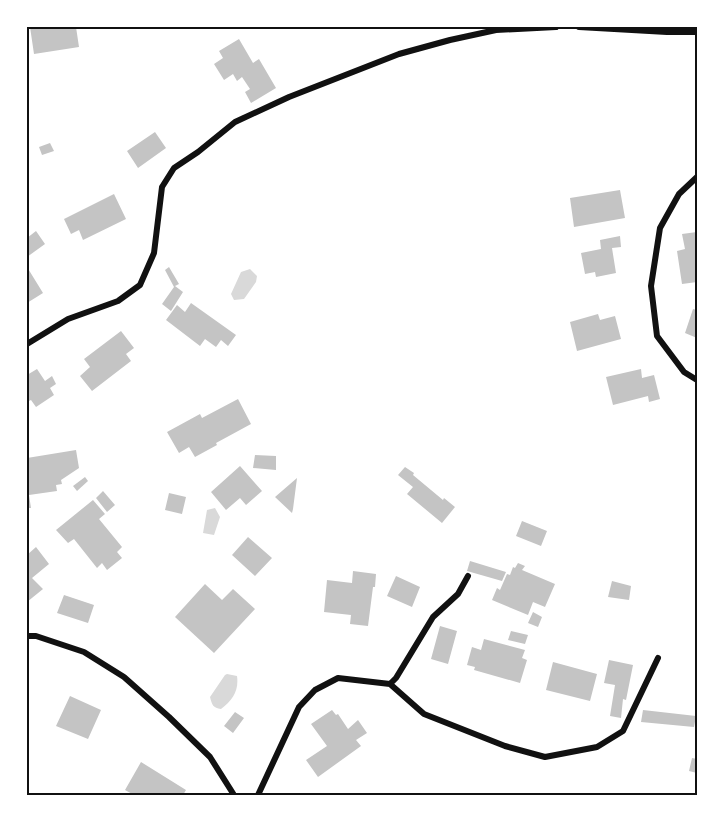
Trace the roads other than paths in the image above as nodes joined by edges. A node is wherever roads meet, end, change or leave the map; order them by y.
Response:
1 (556, 27) edge
2 (579, 27) edge
3 (697, 32) edge
4 (697, 177) edge
5 (27, 344) edge
6 (697, 380) edge
7 (468, 576) dead end
8 (27, 636) edge
9 (658, 658) dead end
10 (390, 684) junction
11 (234, 795) edge
12 (258, 795) edge

1 - 5 street
2 - 3 street
4 - 6 street
7 - 10 street
8 - 11 street
9 - 10 street
10 - 12 street

